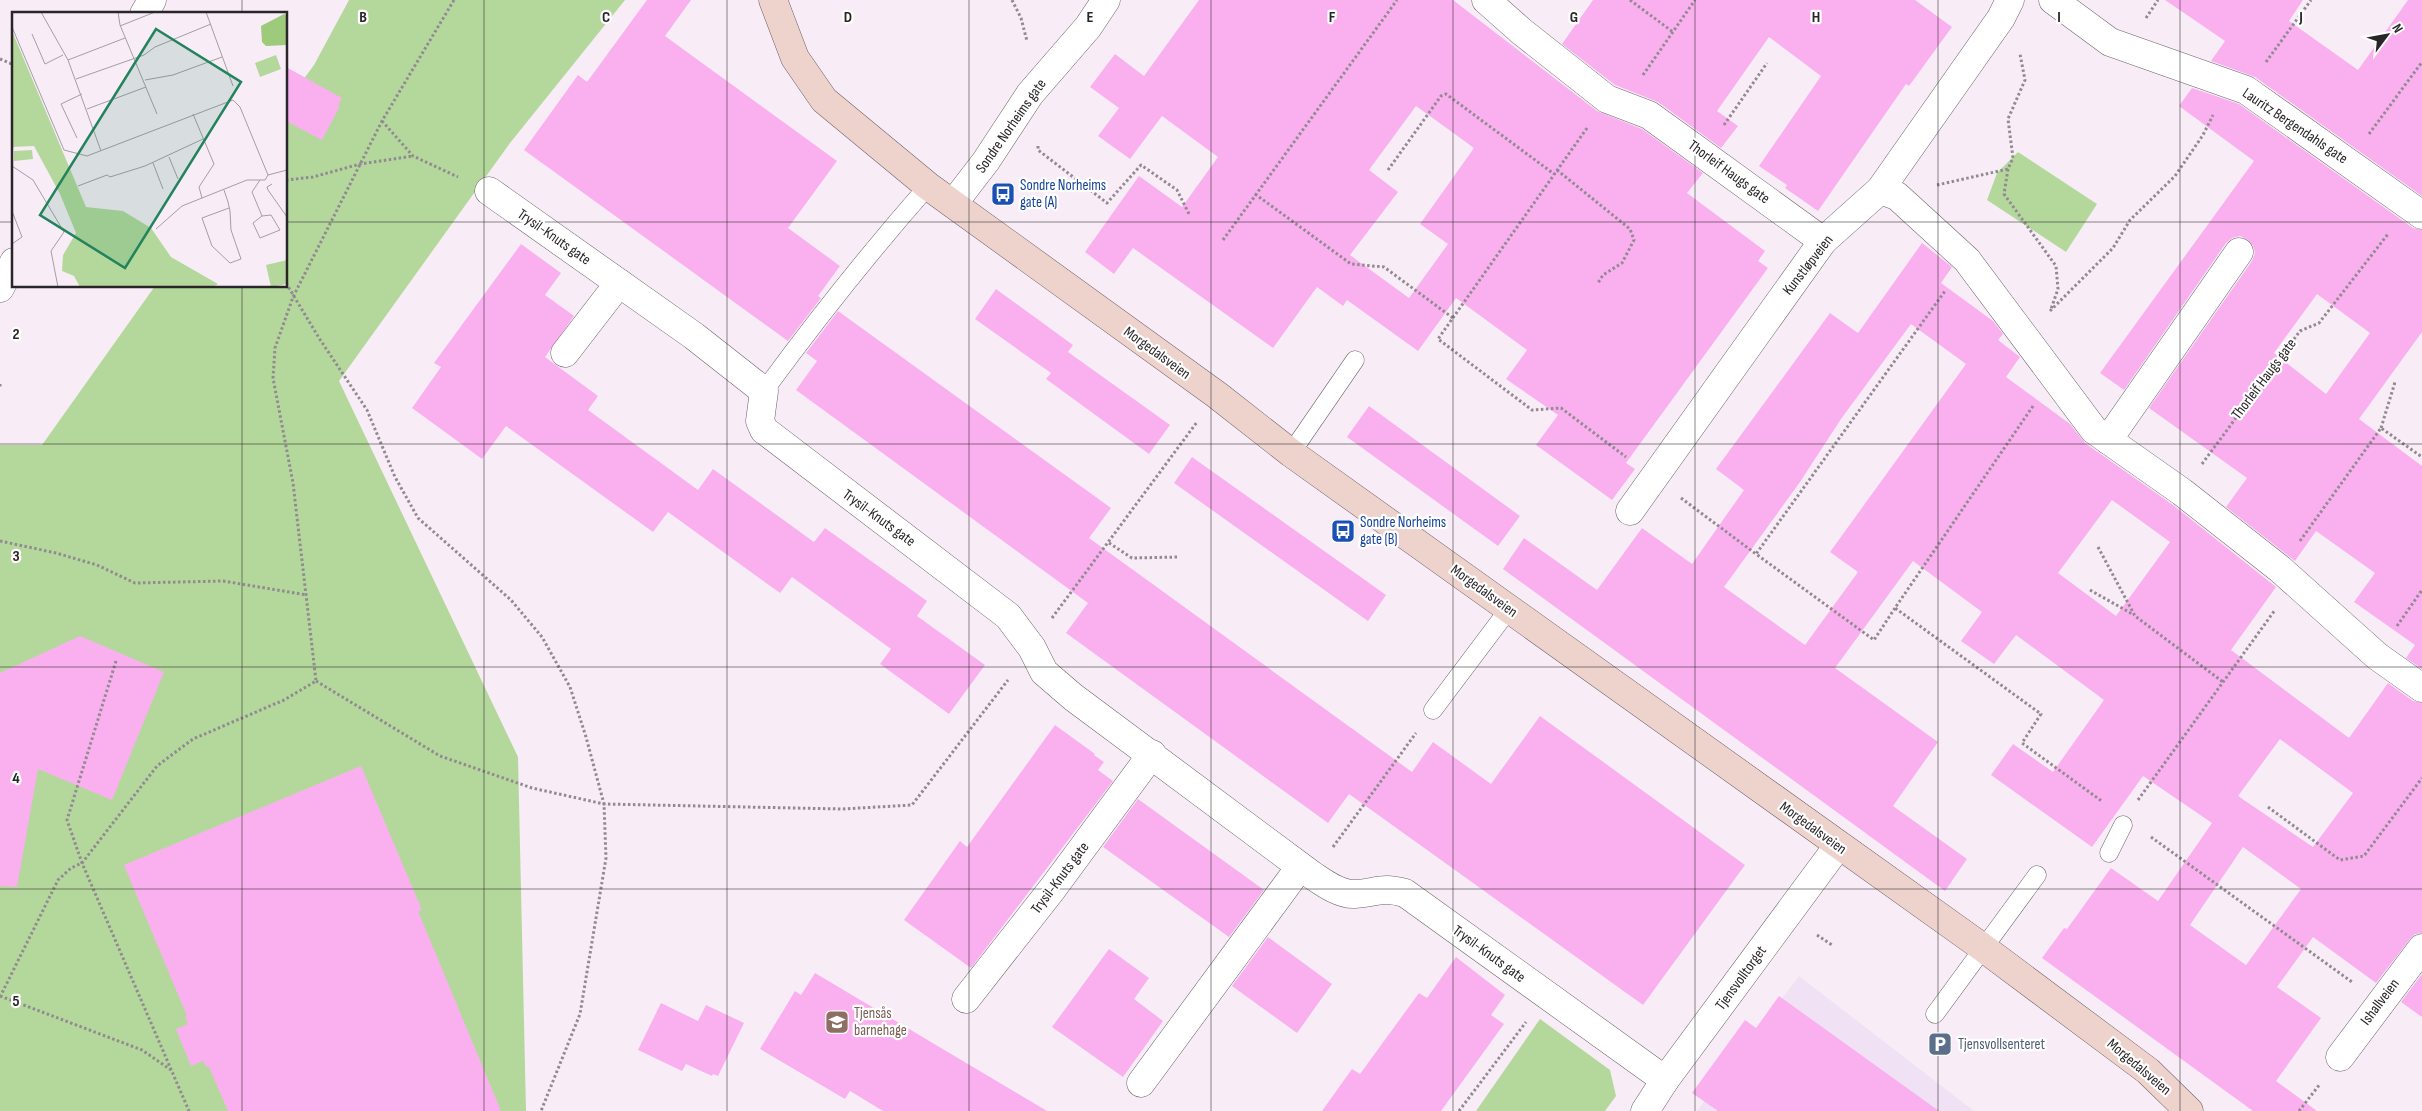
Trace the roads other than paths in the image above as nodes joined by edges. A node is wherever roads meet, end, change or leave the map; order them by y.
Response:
1 (152, 0) edge
2 (774, 0) edge
3 (1106, 0) edge
4 (1486, 0) edge
5 (2052, 0) edge
6 (2005, 9) edge
7 (145, 12) edge
8 (928, 186) junction
9 (489, 191) road end
10 (1889, 193) junction
11 (953, 204) junction
12 (2416, 210) edge
13 (1823, 242) junction
14 (2239, 252) dead end
15 (12, 266) edge
16 (619, 283) junction
17 (0, 288) edge
18 (565, 353) dead end
19 (1355, 360) dead end
20 (764, 391) junction
21 (2108, 440) junction
22 (1291, 453) junction
23 (1630, 511) dead end
24 (1509, 609) junction
25 (2422, 688) edge
26 (1433, 710) road end
27 (1152, 754) junction
28 (2124, 822) road end
29 (1838, 846) junction
30 (2109, 853) dead end
31 (1306, 871) junction
32 (2037, 875) dead end
33 (1982, 947) junction
34 (2422, 948) edge
35 (966, 999) dead end
36 (1935, 1014) dead end
37 (2340, 1057) dead end
38 (1665, 1080) junction
39 (1141, 1083) dead end
40 (1645, 1111) edge
41 (2189, 1111) edge

1 - 7 street
2 - 8 street, Morgedalsveien
3 - 11 street, Sondre Norheims gate
4 - 13 street, Thorleif Haugs gate
5 - 12 street, Lauritz Bergendahls gate
6 - 10 street, Kunstløpveien
8 - 11 street, Morgedalsveien
8 - 20 lane
9 - 16 street, Trysil-Knuts gate
10 - 13 street, Kunstløpveien
10 - 21 street
11 - 22 street, Morgedalsveien
13 - 23 street, Kunstløpveien
14 - 21 street
15 - 17 street
16 - 18 street
16 - 20 street, Trysil-Knuts gate
19 - 22 lane
20 - 27 street, Trysil-Knuts gate
21 - 25 street
22 - 24 street, Morgedalsveien
24 - 26 lane
24 - 29 street, Morgedalsveien
27 - 31 street, Trysil-Knuts gate
27 - 35 street, Trysil-Knuts gate
28 - 30 lane
29 - 33 street, Morgedalsveien
29 - 38 street, Tjensvolltorget
31 - 38 street, Trysil-Knuts gate
31 - 39 street
32 - 33 lane
33 - 36 lane
33 - 41 street, Morgedalsveien
34 - 37 street, Ishallveien
38 - 40 street, Tjensvolltorget

